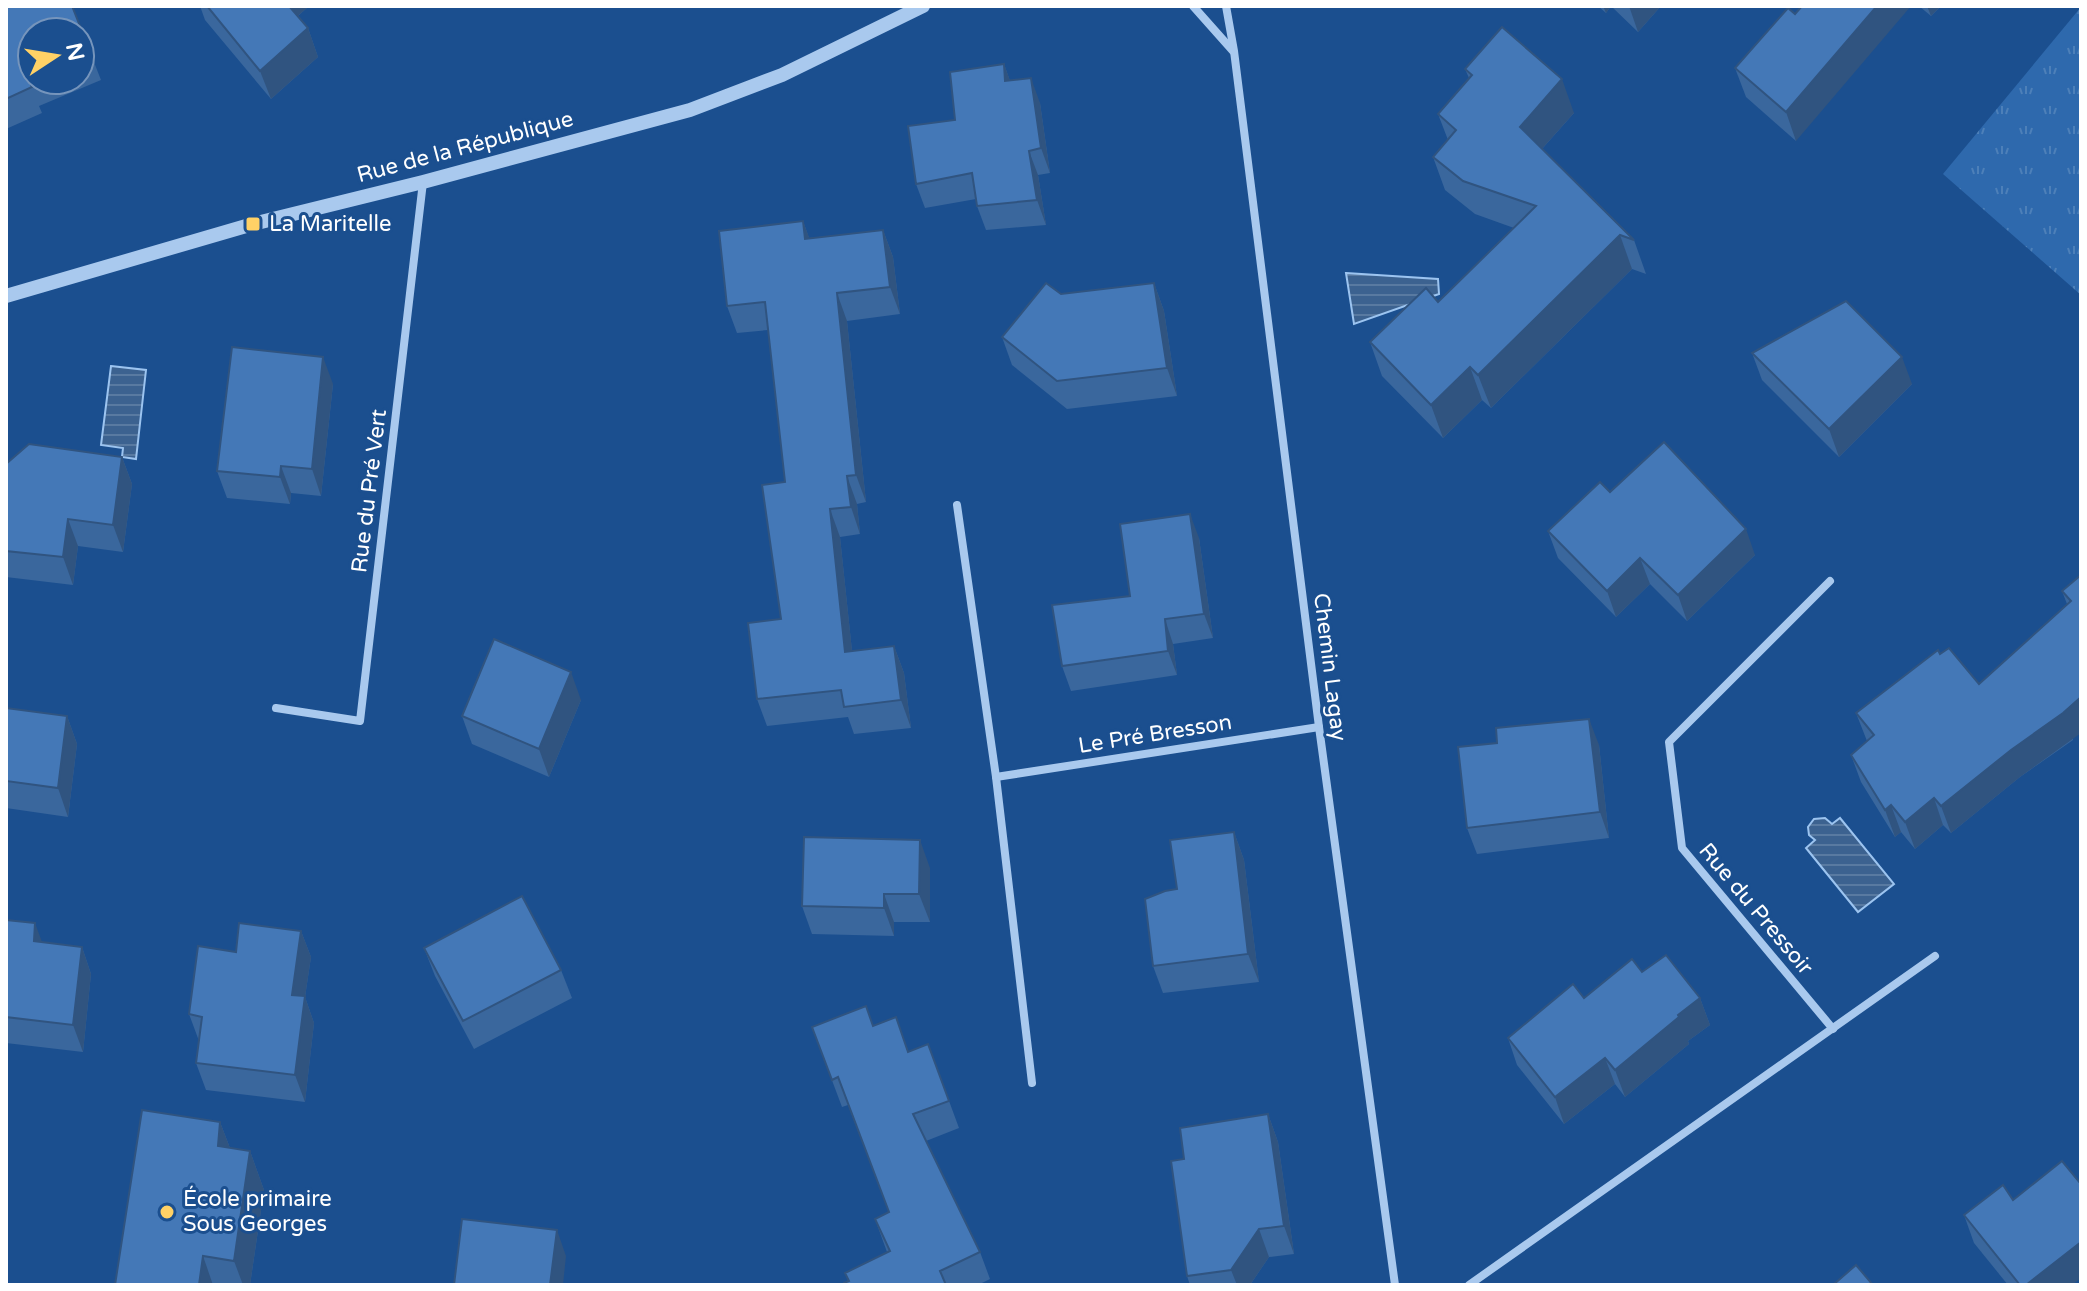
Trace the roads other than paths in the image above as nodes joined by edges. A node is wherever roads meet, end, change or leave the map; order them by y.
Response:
1 (923, 6) edge
2 (1193, 6) edge
3 (1226, 6) edge
4 (1234, 51) junction
5 (423, 182) junction
6 (6, 296) edge
7 (957, 505) dead end
8 (1830, 581) dead end
9 (276, 708) dead end
10 (1319, 727) junction
11 (996, 777) junction
12 (1935, 956) dead end
13 (1833, 1029) junction
14 (1032, 1083) dead end
15 (1395, 1285) edge
16 (1469, 1285) edge

1 - 5 street, Rue de la République
2 - 4 street
3 - 4 street, Chemin Lagay
4 - 10 street, Chemin Lagay
5 - 6 street, Rue de la République
5 - 9 street, Rue du Pré Vert
7 - 11 street
8 - 13 street, Rue du Pressoir
10 - 11 street, Le Pré Bresson
10 - 15 street, Chemin Lagay
11 - 14 street
12 - 13 street
13 - 16 street

